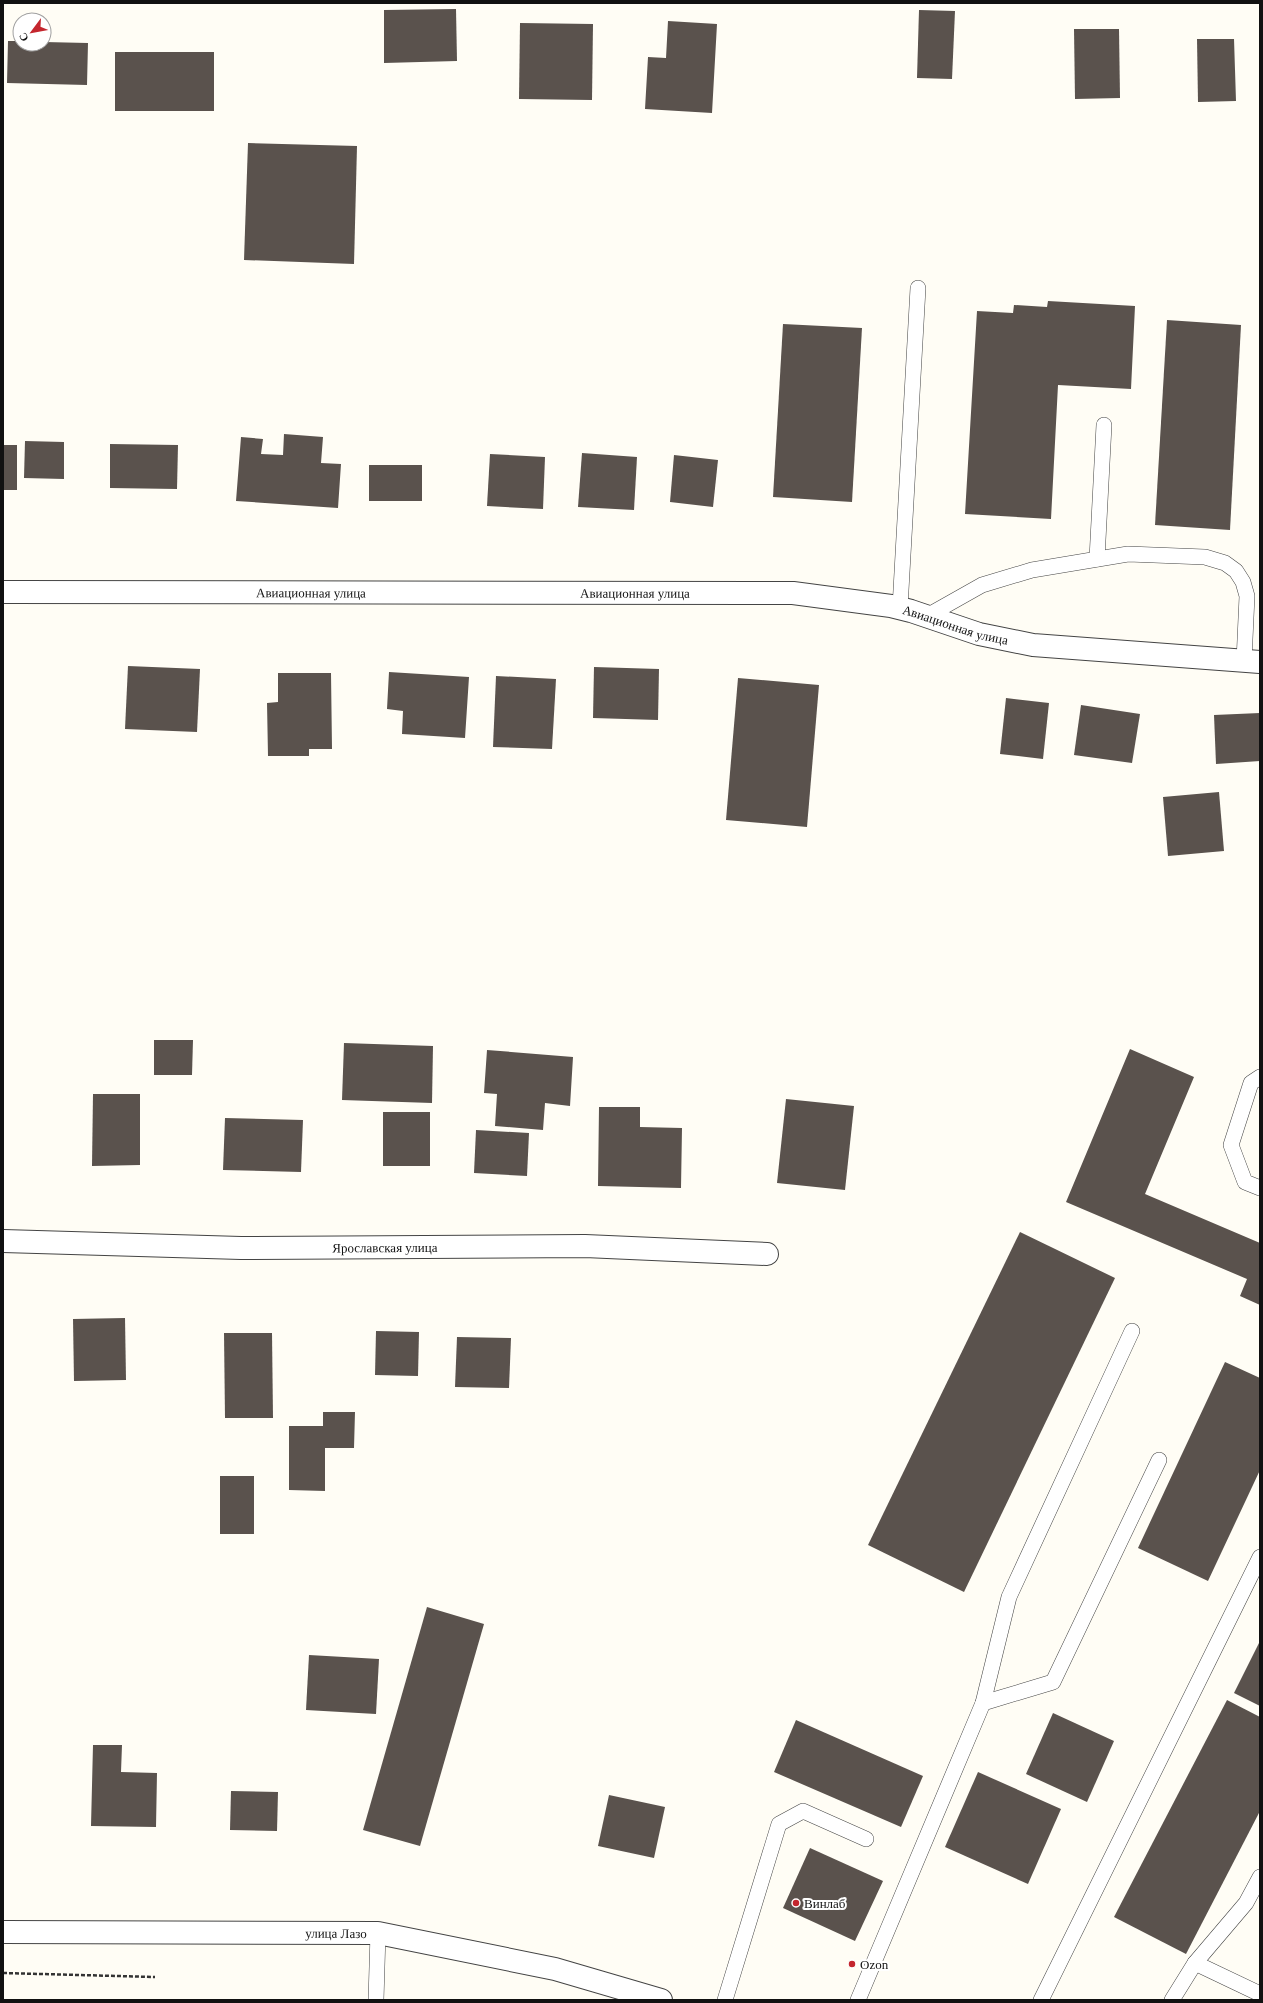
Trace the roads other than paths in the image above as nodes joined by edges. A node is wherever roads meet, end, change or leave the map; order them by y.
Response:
1 (918, 288) dead end
2 (1104, 425) dead end
3 (1097, 559) junction
4 (3, 592) edge
5 (900, 608) junction
6 (927, 616) junction
7 (1252, 661) edge
8 (1260, 1077) edge
9 (1260, 1188) edge
10 (3, 1241) edge
11 (767, 1254) dead end
12 (1132, 1331) dead end
13 (1159, 1460) dead end
14 (1260, 1557) edge
15 (983, 1703) junction
16 (866, 1839) dead end
17 (1260, 1877) edge
18 (3, 1932) edge
19 (378, 1933) junction
20 (1195, 1962) junction
21 (1260, 1994) edge
22 (376, 2000) edge
23 (661, 2000) edge
24 (725, 2000) edge
25 (858, 2000) edge
26 (1041, 2000) edge
27 (1172, 2000) edge

1 - 5 lane
2 - 3 lane
3 - 6 lane
3 - 7 lane
4 - 5 street, Авиационная улица
5 - 6 street, Авиационная улица
6 - 7 street, Авиационная улица
8 - 9 lane
10 - 11 street, Ярославская улица
12 - 15 lane
13 - 15 lane
14 - 26 lane
15 - 25 lane
16 - 24 lane
17 - 20 lane
18 - 19 street, улица Лазо
19 - 22 lane
19 - 23 street, улица Лазо
20 - 21 lane
20 - 27 lane

